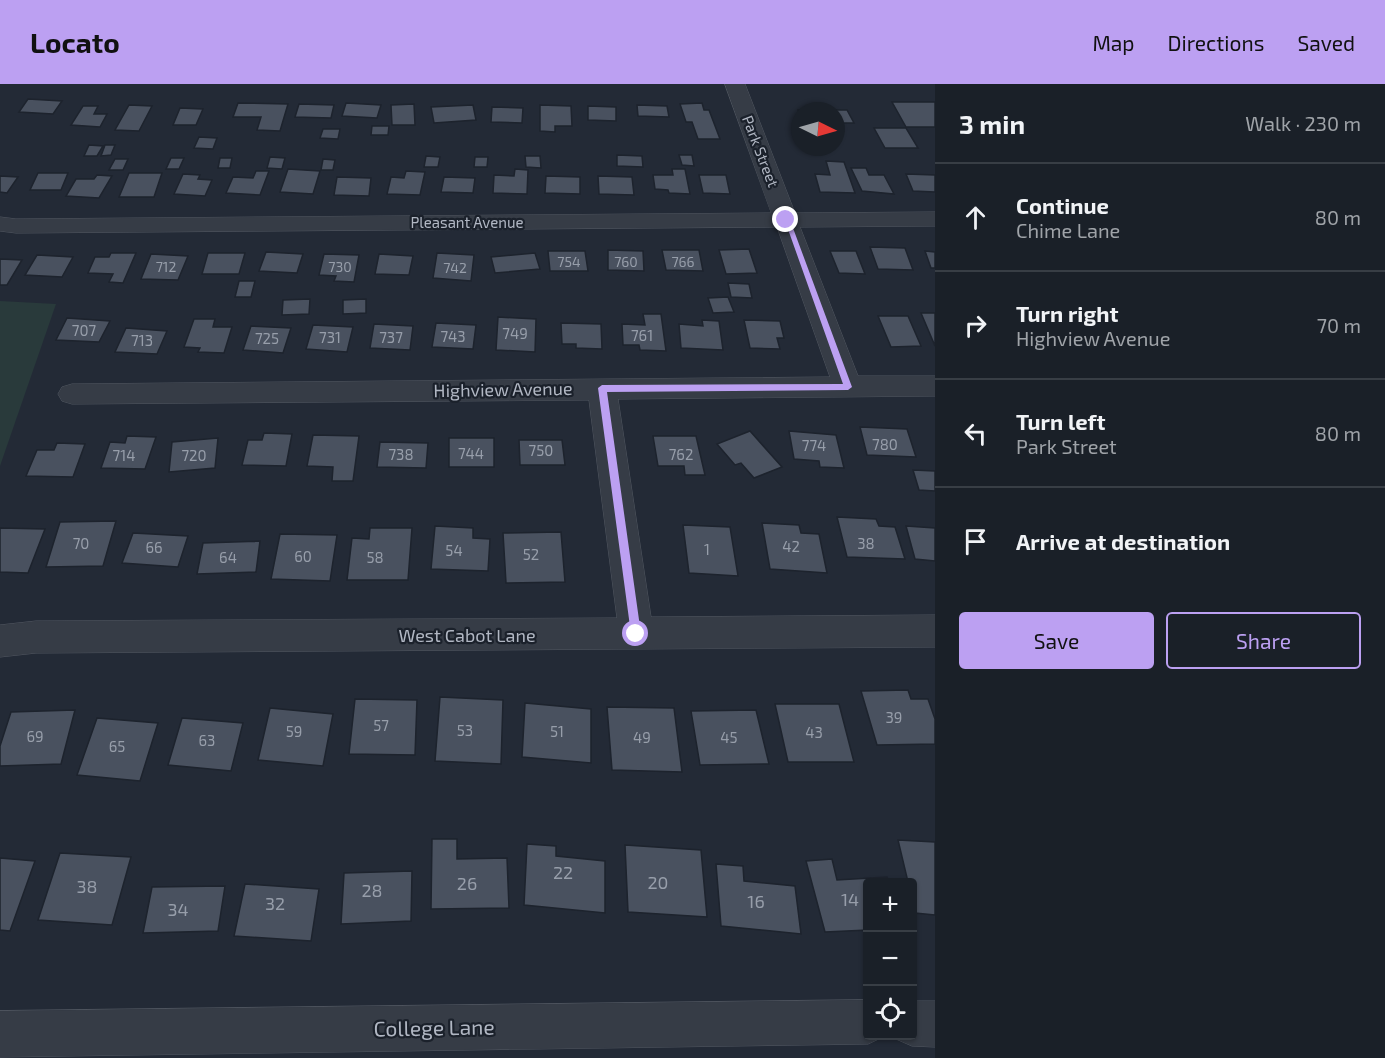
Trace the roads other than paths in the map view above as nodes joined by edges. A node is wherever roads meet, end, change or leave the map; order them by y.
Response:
1 (735, 84) edge
2 (935, 219) edge
3 (786, 220) junction
4 (0, 224) edge
5 (848, 387) junction
6 (935, 387) edge
7 (602, 388) junction
8 (72, 394) dead end
9 (935, 631) edge
10 (636, 634) junction
11 (0, 641) edge
12 (863, 1022) edge
13 (917, 1023) edge
14 (935, 1024) edge
15 (0, 1034) edge

1 - 3 street, Park Street
2 - 3 street, Pleasant Avenue
3 - 4 street, Pleasant Avenue
3 - 5 street, Park Street
5 - 6 street, Highview Avenue
5 - 7 street, Highview Avenue
7 - 8 street, Highview Avenue
7 - 10 street
9 - 10 street, West Cabot Lane
10 - 11 street, West Cabot Lane
12 - 15 street, College Lane
13 - 14 street

